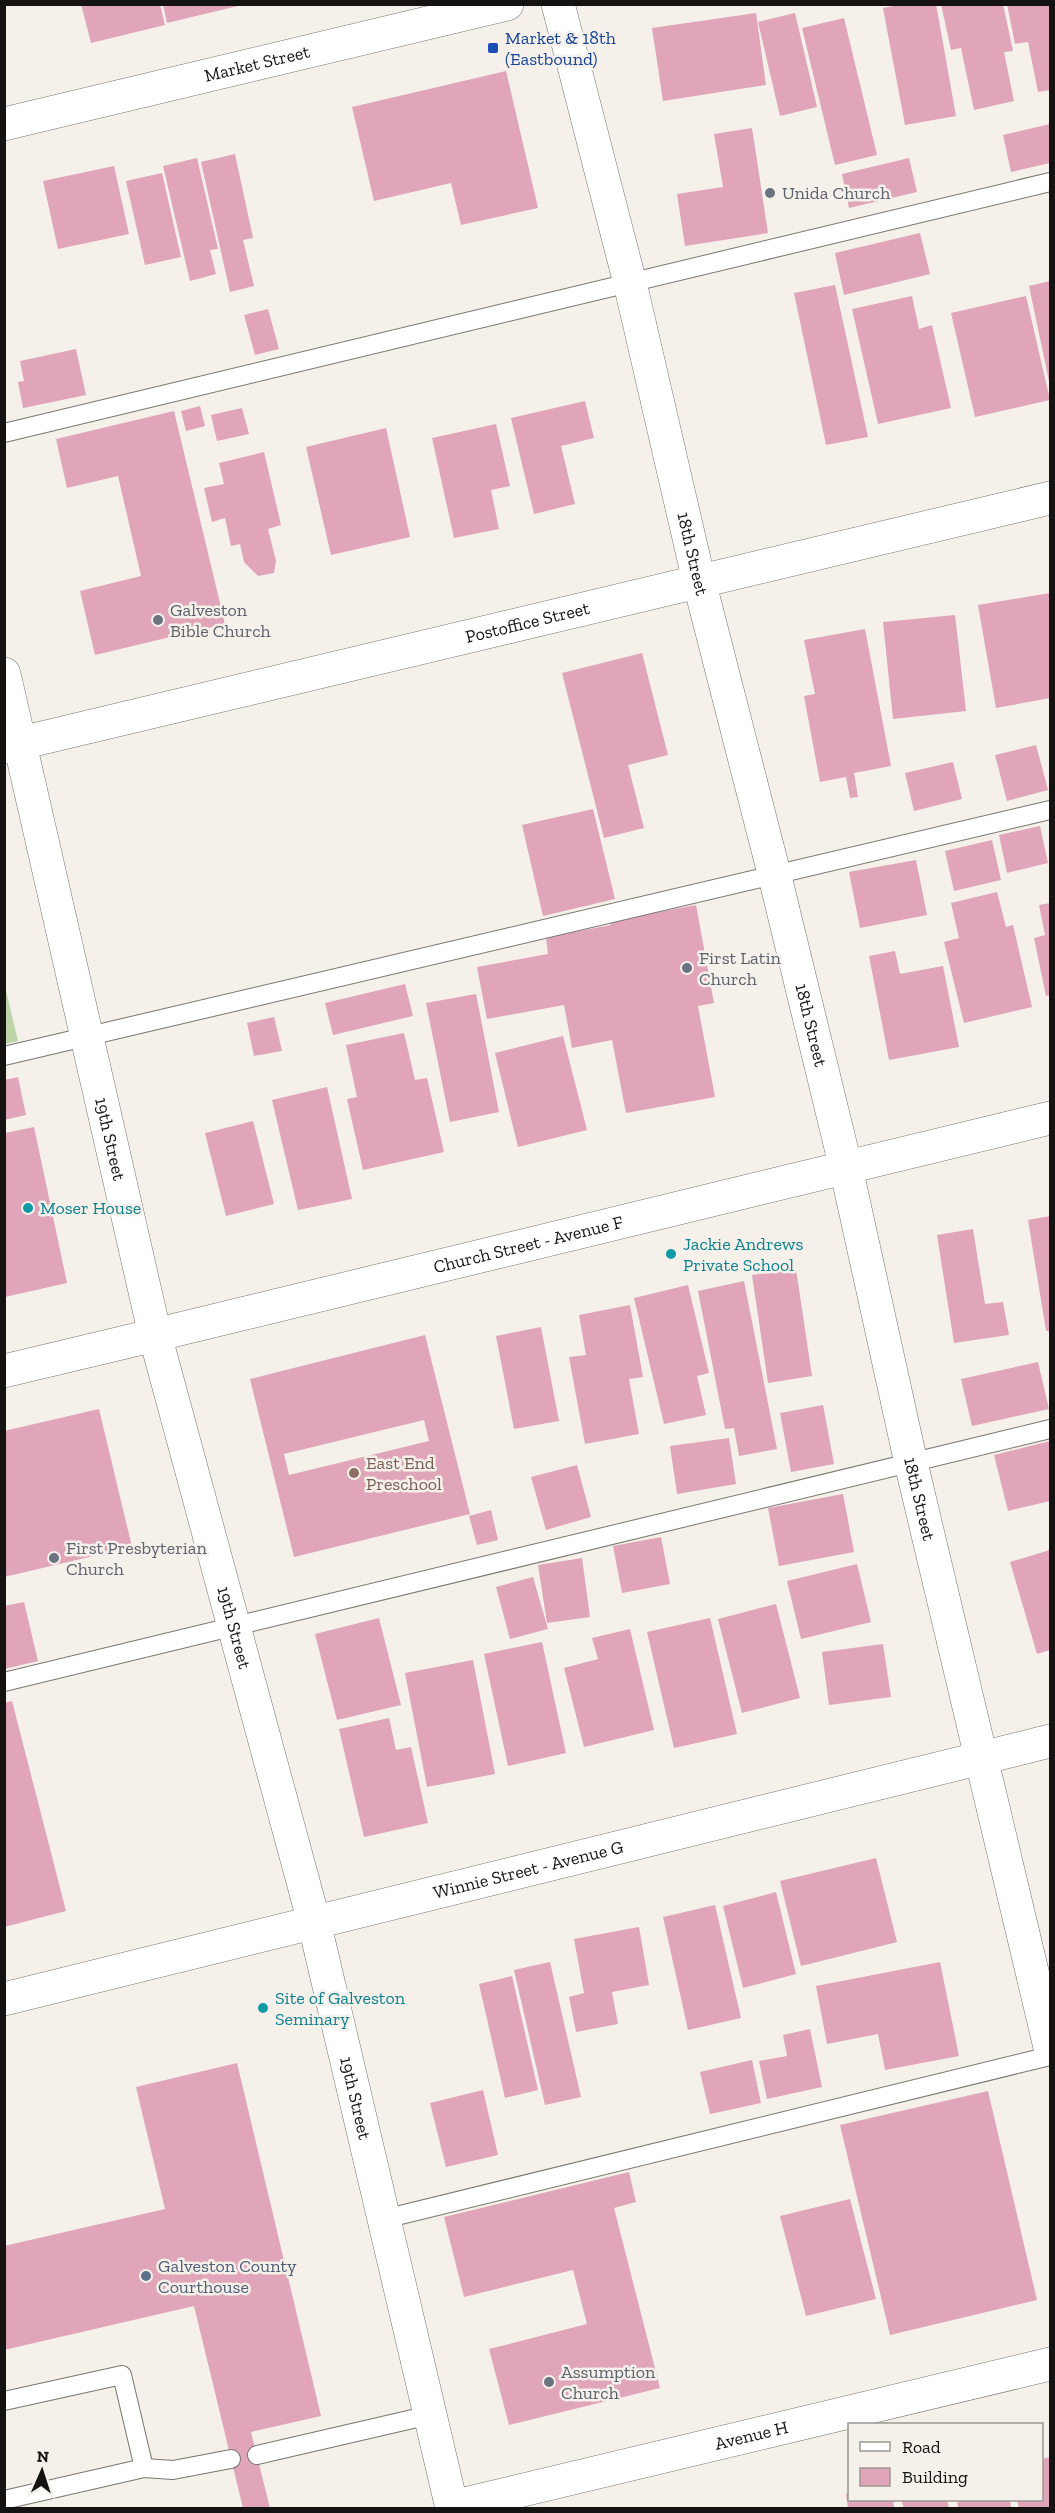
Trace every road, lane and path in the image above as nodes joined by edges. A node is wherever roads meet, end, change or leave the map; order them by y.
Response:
1 (507, 4) edge
2 (558, 4) edge
3 (4, 124) edge
4 (1050, 182) edge
5 (630, 284) junction
6 (4, 433) edge
7 (1050, 498) edge
8 (699, 581) junction
9 (4, 674) edge
10 (13, 745) edge
11 (1050, 810) edge
12 (775, 877) junction
13 (87, 1036) junction
14 (4, 1056) edge
15 (1050, 1118) edge
16 (846, 1168) junction
17 (155, 1335) junction
18 (4, 1371) edge
19 (1050, 1429) edge
20 (911, 1463) junction
21 (233, 1627) junction
22 (4, 1682) edge
23 (1050, 1741) edge
24 (981, 1758) junction
25 (314, 1922) junction
26 (4, 1999) edge
27 (1050, 2047) edge
28 (1050, 2056) edge
29 (384, 2220) junction
30 (1050, 2364) edge
31 (4, 2401) edge
32 (430, 2415) junction
33 (257, 2455) dead end
34 (231, 2459) dead end
35 (144, 2468) junction
36 (4, 2500) edge
37 (452, 2508) edge

1 - 3 street, Market Street
2 - 5 street, 18th Street
4 - 5 lane
5 - 6 lane
5 - 8 street, 18th Street
7 - 8 street, Postoffice Street
8 - 10 street, Postoffice Street
8 - 12 street, 18th Street
9 - 10 street, 19th Street
10 - 13 street, 19th Street
11 - 12 lane
12 - 13 lane
12 - 16 street, 18th Street
13 - 14 lane
13 - 17 street, 19th Street
15 - 16 street, Church Street - Avenue F
16 - 17 street, Church Street - Avenue F
16 - 20 street, 18th Street
17 - 18 street, Church Street - Avenue F
17 - 21 street, 19th Street
19 - 20 lane
20 - 21 lane
20 - 24 street, 18th Street
21 - 22 lane
21 - 25 street, 19th Street
23 - 24 street, Winnie Street - Avenue G
24 - 25 street, Winnie Street - Avenue G
24 - 27 street, 18th Street
25 - 26 street, Winnie Street - Avenue G
25 - 29 street, 19th Street
28 - 29 lane
29 - 32 street, 19th Street
30 - 37 street, Avenue H
31 - 35 lane
32 - 33 lane
32 - 37 street, 19th Street
34 - 35 lane
35 - 36 lane

